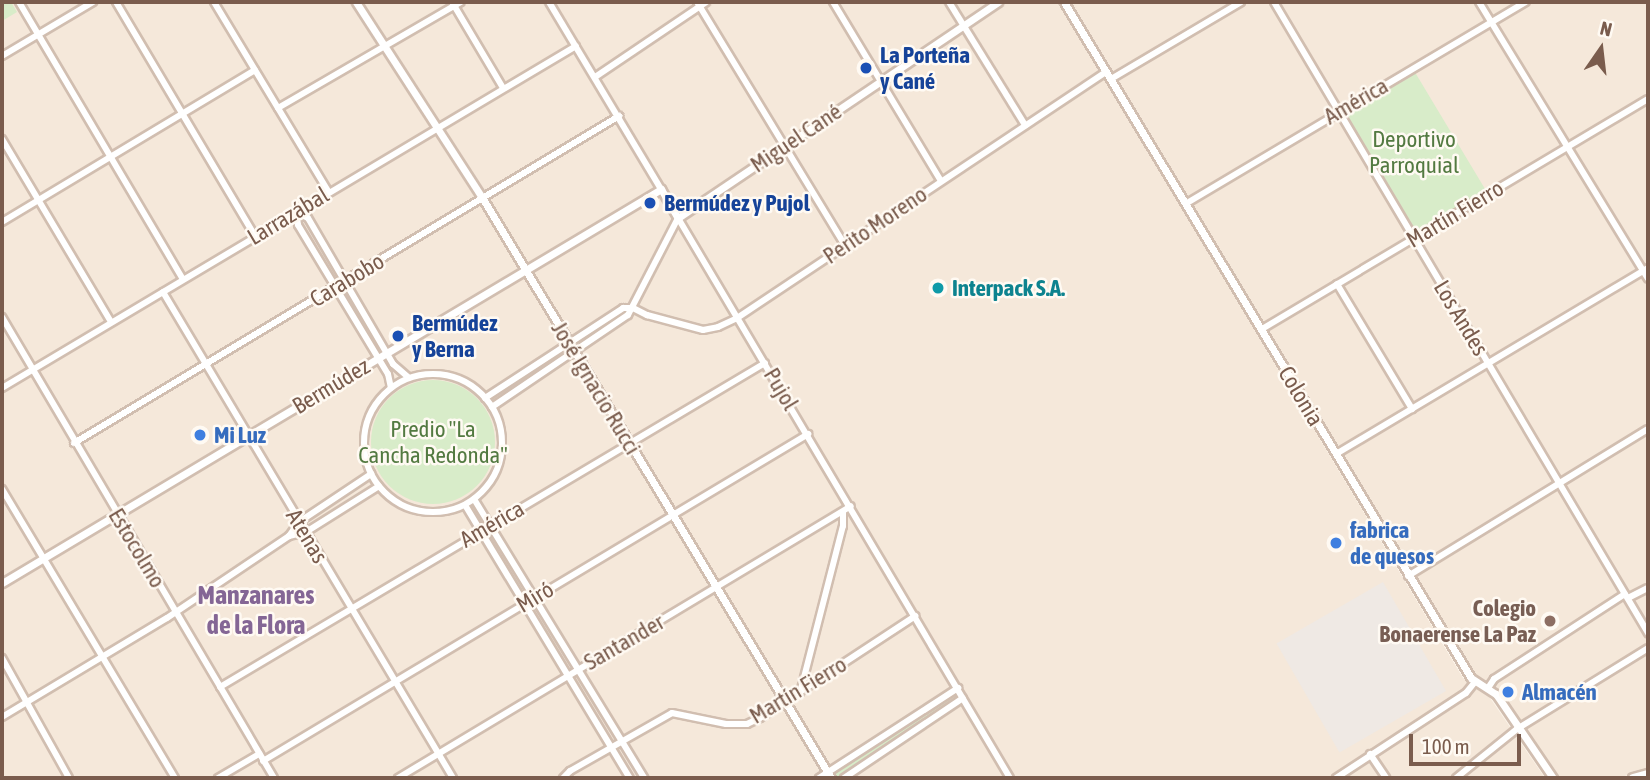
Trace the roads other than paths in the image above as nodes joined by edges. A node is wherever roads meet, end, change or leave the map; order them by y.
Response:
1 (19, 2) edge
2 (93, 2) edge
3 (116, 2) edge
4 (214, 2) edge
5 (356, 2) edge
6 (549, 2) edge
7 (833, 2) edge
8 (949, 2) edge
9 (998, 2) edge
10 (1064, 2) edge
11 (1241, 2) edge
12 (1274, 2) edge
13 (1479, 2) edge
14 (1526, 2) edge
15 (456, 3) edge
16 (701, 3) edge
17 (1492, 23) junction
18 (963, 25) junction
19 (38, 35) junction
20 (383, 46) junction
21 (576, 46) junction
22 (2, 56) edge
23 (255, 70) junction
24 (1106, 72) junction
25 (595, 77) junction
26 (1111, 79) junction
27 (881, 80) junction
28 (503, 88) junction
29 (1648, 99) edge
30 (278, 108) junction
31 (1338, 112) junction
32 (183, 113) junction
33 (619, 116) junction
34 (1025, 125) junction
35 (438, 127) junction
36 (2, 139) edge
37 (783, 146) junction
38 (1567, 147) junction
39 (110, 157) junction
40 (941, 181) junction
41 (661, 189) junction
42 (328, 191) junction
43 (483, 199) junction
44 (38, 200) junction
45 (1187, 203) junction
46 (296, 212) junction
47 (678, 218) junction
48 (2, 222) edge
49 (255, 236) junction
50 (1413, 239) junction
51 (845, 245) junction
52 (1646, 269) edge
53 (525, 270) junction
54 (183, 279) junction
55 (1648, 279) edge
56 (344, 281) junction
57 (1338, 284) junction
58 (334, 287) junction
59 (163, 292) junction
60 (633, 308) junction
61 (2, 317) edge
62 (737, 318) junction
63 (111, 322) junction
64 (1262, 329) junction
65 (573, 348) junction
66 (386, 353) junction
67 (377, 358) junction
68 (765, 363) junction
69 (1488, 364) junction
70 (206, 365) junction
71 (32, 370) junction
72 (410, 378) junction
73 (2, 388) edge
74 (391, 388) junction
75 (485, 398) junction
76 (492, 407) junction
77 (1412, 409) junction
78 (1648, 429) edge
79 (808, 434) junction
80 (248, 436) junction
81 (74, 443) junction
82 (629, 443) junction
83 (1336, 454) junction
84 (371, 474) junction
85 (1560, 483) junction
86 (379, 486) junction
87 (2, 489) edge
88 (474, 499) junction
89 (465, 505) junction
90 (851, 506) junction
91 (843, 512) junction
92 (673, 515) junction
93 (117, 516) junction
94 (299, 522) junction
95 (490, 525) junction
96 (481, 530) junction
97 (306, 533) junction
98 (289, 536) junction
99 (44, 558) junction
100 (1408, 576) junction
101 (2, 583) edge
102 (717, 588) junction
103 (1648, 588) edge
104 (1627, 596) junction
105 (534, 598) junction
106 (525, 604) junction
107 (350, 608) junction
108 (174, 611) junction
109 (915, 616) junction
110 (1648, 634) edge
111 (1648, 648) edge
112 (102, 657) junction
113 (2, 658) edge
114 (577, 669) junction
115 (567, 675) junction
116 (395, 680) junction
117 (1475, 682) junction
118 (220, 687) junction
119 (958, 688) junction
120 (1488, 688) junction
121 (800, 693) junction
122 (963, 698) junction
123 (28, 702) junction
124 (785, 703) junction
125 (2, 717) edge
126 (1517, 729) junction
127 (621, 741) junction
128 (611, 747) junction
129 (439, 754) junction
130 (1370, 754) junction
131 (261, 757) junction
132 (1648, 774) edge
133 (829, 776) edge
134 (69, 778) edge
135 (175, 778) edge
136 (218, 778) edge
137 (274, 778) edge
138 (398, 778) edge
139 (453, 778) edge
140 (563, 778) edge
141 (630, 778) edge
142 (645, 778) edge
143 (819, 778) edge
144 (844, 778) edge
145 (1010, 778) edge
146 (1336, 778) edge
147 (1387, 778) edge
148 (1456, 778) edge
149 (1553, 778) edge
150 (1633, 778) edge

1 - 19 street
2 - 19 street
3 - 32 street
4 - 23 street
5 - 20 street, José Ignacio Rucci
6 - 21 street, Pujol
7 - 27 street
8 - 18 street
9 - 18 street, Miguel Cané
10 - 24 street, Colonia
11 - 26 street
12 - 31 street, Los Andes
13 - 17 street
14 - 17 street, América
15 - 20 street
15 - 28 street
16 - 25 street
16 - 37 street
17 - 31 street, América
17 - 38 street
18 - 27 street, Miguel Cané
18 - 34 street
19 - 22 street
19 - 39 street
20 - 30 street
20 - 35 street, José Ignacio Rucci
21 - 25 street, Pujol
21 - 28 street, Larrazábal
23 - 30 street
23 - 32 street
24 - 26 street, Colonia
24 - 34 street, Perito Moreno
25 - 33 street, Pujol
26 - 45 street, Colonia
27 - 37 street, Miguel Cané
27 - 40 street
28 - 35 street, Larrazábal
29 - 38 street, Martín Fierro
30 - 42 street
31 - 45 street, América
31 - 50 street, Los Andes
32 - 39 street
32 - 49 street
33 - 41 street, Pujol
33 - 43 street, Carabobo
34 - 40 street, Perito Moreno
35 - 42 street, Larrazábal
35 - 43 street, José Ignacio Rucci
36 - 44 street
37 - 47 street, Miguel Cané
37 - 51 street
38 - 50 street, Martín Fierro
38 - 52 street
39 - 44 street
39 - 54 street
40 - 51 street, Perito Moreno
41 - 47 street, Pujol
41 - 53 street, Bermúdez
42 - 46 street, Larrazábal
43 - 53 street, José Ignacio Rucci
43 - 56 street, Carabobo
44 - 48 street
44 - 63 street
45 - 64 street, Colonia
46 - 49 street, Larrazábal
46 - 56 street
46 - 58 street
47 - 60 street, Miguel Cané
47 - 62 street, Pujol
49 - 54 street, Larrazábal
50 - 57 street, Martín Fierro
50 - 69 street, Los Andes
51 - 62 street, Perito Moreno
52 - 55 street
52 - 69 street
53 - 65 street, José Ignacio Rucci
53 - 66 street, Bermúdez
54 - 59 street, Larrazábal
56 - 58 street, Carabobo
56 - 66 street
57 - 64 street, Martín Fierro
57 - 77 street
58 - 67 street
58 - 70 street, Carabobo
59 - 63 street, Larrazábal
59 - 70 street, Atenas
60 - 62 street, Perito Moreno
60 - 65 street
61 - 71 street, Estocolmo
62 - 68 street, Pujol
63 - 71 street, Larrazábal
64 - 83 street, Colonia
65 - 75 street
65 - 76 street
65 - 82 street, José Ignacio Rucci
66 - 67 street, Bermúdez
66 - 72 street
67 - 74 street
67 - 80 street, Bermúdez
68 - 79 street, Pujol
68 - 82 street, América
69 - 77 street
69 - 85 street, Los Andes
70 - 80 street, Atenas
70 - 81 street, Carabobo
71 - 73 street, Larrazábal
71 - 81 street, Estocolmo
72 - 74 street
72 - 75 street
74 - 84 street
75 - 76 street
76 - 88 street
77 - 83 street
78 - 85 street
79 - 90 street, Pujol
79 - 92 street, Miró
80 - 93 street, Bermúdez
80 - 94 street, Atenas
81 - 93 street, Estocolmo
82 - 92 street, José Ignacio Rucci
82 - 95 street, América
83 - 100 street, Colonia
84 - 86 street
84 - 94 street
85 - 100 street
85 - 104 street, Los Andes
86 - 89 street
86 - 97 street
87 - 99 street
88 - 89 street
88 - 95 street
89 - 96 street
90 - 91 street, Santander
90 - 109 street, Pujol
91 - 102 street, Santander
91 - 121 street
92 - 102 street, José Ignacio Rucci
92 - 105 street, Miró
93 - 99 street, Bermúdez
93 - 108 street, Estocolmo
94 - 97 street, Atenas
94 - 98 street
95 - 96 street, América
95 - 105 street
96 - 106 street
96 - 107 street, América
97 - 98 street
97 - 107 street, Atenas
98 - 108 street
99 - 101 street, Bermúdez
99 - 112 street
100 - 117 street, Colonia
102 - 114 street, Santander
102 - 124 street, José Ignacio Rucci
103 - 104 street
104 - 110 street, Los Andes
104 - 120 street
105 - 106 street, Miró
105 - 114 street
106 - 115 street
106 - 116 street, Miró
107 - 116 street, Atenas
107 - 118 street, América
108 - 112 street
108 - 118 street, Estocolmo
109 - 119 street, Pujol
109 - 121 street, Martín Fierro
111 - 126 street
112 - 123 street
112 - 135 street
113 - 123 street
114 - 115 street, Santander
114 - 127 street
115 - 128 street
115 - 129 street, Santander
116 - 129 street, Atenas
116 - 131 street, Miró
117 - 120 street
117 - 130 street
118 - 131 street, Estocolmo
119 - 122 street, Pujol
119 - 133 street
120 - 126 street
121 - 124 street, Martín Fierro
122 - 144 street
122 - 145 street, Pujol
123 - 125 street
123 - 134 street
124 - 127 street, Martín Fierro
124 - 133 street, José Ignacio Rucci
126 - 148 street
126 - 149 street
127 - 128 street, Martín Fierro
127 - 142 street
128 - 140 street, Martín Fierro
128 - 141 street
129 - 138 street, Santander
129 - 139 street, Atenas
130 - 146 street
130 - 147 street
131 - 136 street, Miró
131 - 137 street, Estocolmo
132 - 150 main road
133 - 143 street

